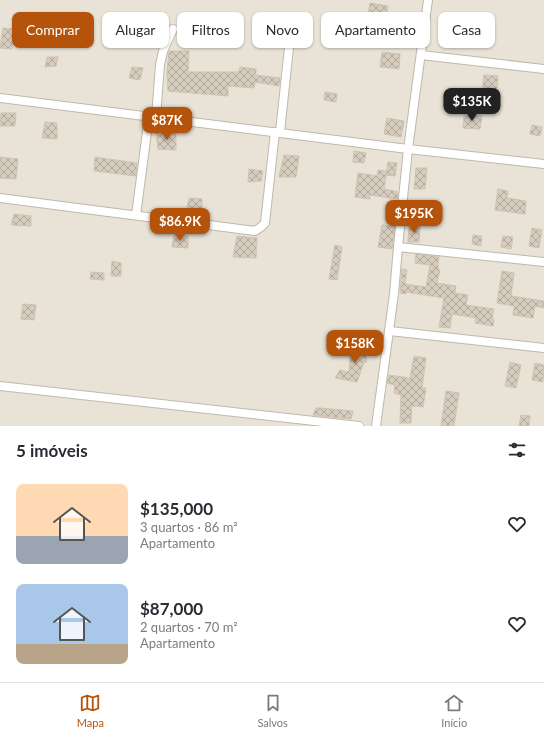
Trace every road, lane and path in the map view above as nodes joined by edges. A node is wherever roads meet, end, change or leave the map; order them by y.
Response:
1 (428, 0) edge
2 (173, 29) dead end
3 (289, 48) edge
4 (421, 55) junction
5 (544, 69) edge
6 (0, 98) edge
7 (153, 117) junction
8 (277, 132) junction
9 (408, 149) junction
10 (544, 164) edge
11 (0, 198) edge
12 (136, 215) junction
13 (398, 247) junction
14 (544, 262) edge
15 (390, 331) junction
16 (544, 348) edge
17 (0, 386) edge
18 (359, 426) edge
19 (376, 426) edge

1 - 4 street
2 - 7 street
3 - 8 street
4 - 5 street
4 - 9 street
6 - 7 street
7 - 8 street
7 - 12 street
8 - 9 street
8 - 12 street
9 - 10 street
9 - 13 street
11 - 12 street
13 - 14 street
13 - 15 street
15 - 16 street
15 - 19 street
17 - 18 street

